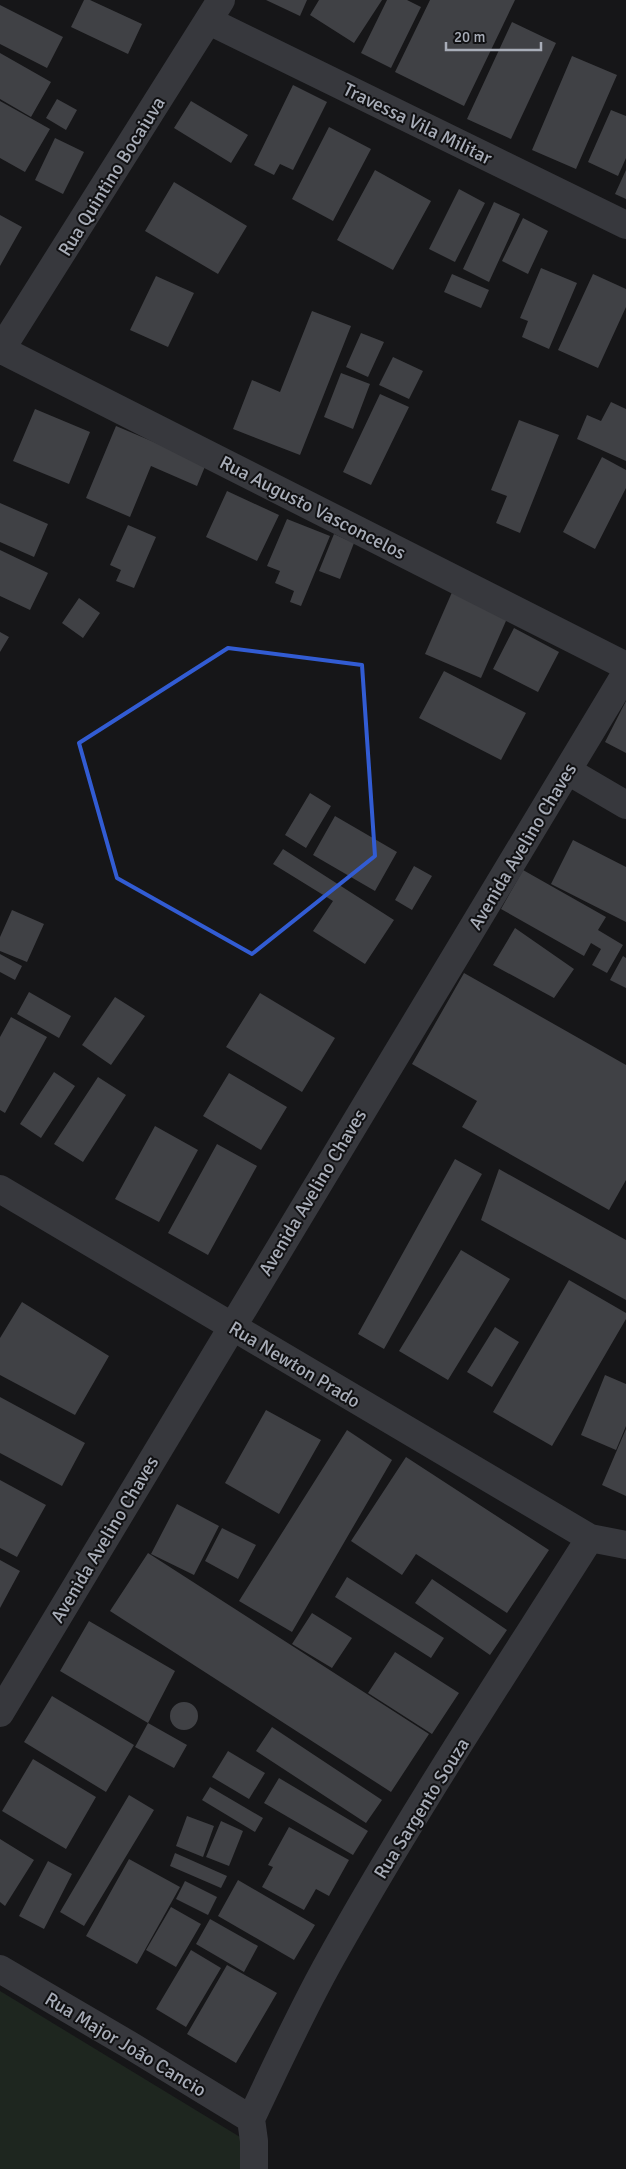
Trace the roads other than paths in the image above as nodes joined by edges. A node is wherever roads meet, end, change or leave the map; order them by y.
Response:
1 (215, 10) edge
2 (626, 225) edge
3 (0, 349) edge
4 (626, 666) edge
5 (626, 673) edge
6 (568, 771) junction
7 (626, 805) edge
8 (0, 1189) edge
9 (231, 1326) junction
10 (590, 1538) junction
11 (626, 1545) edge
12 (0, 1713) edge
13 (0, 1969) edge
14 (251, 2120) junction
15 (254, 2169) edge

1 - 2 street, Travessa Vila Militar
1 - 3 street, Rua Quintino Bocaiuva
3 - 4 street, Rua Augusto Vasconcelos
5 - 6 street, Avenida Avelino Chaves
6 - 7 street
6 - 9 street, Avenida Avelino Chaves
8 - 9 street, Rua Newton Prado
9 - 10 street, Rua Newton Prado
9 - 12 street, Avenida Avelino Chaves
10 - 11 street
10 - 14 street, Rua Sargento Souza
13 - 14 street, Rua Major João Cancio
14 - 15 street

